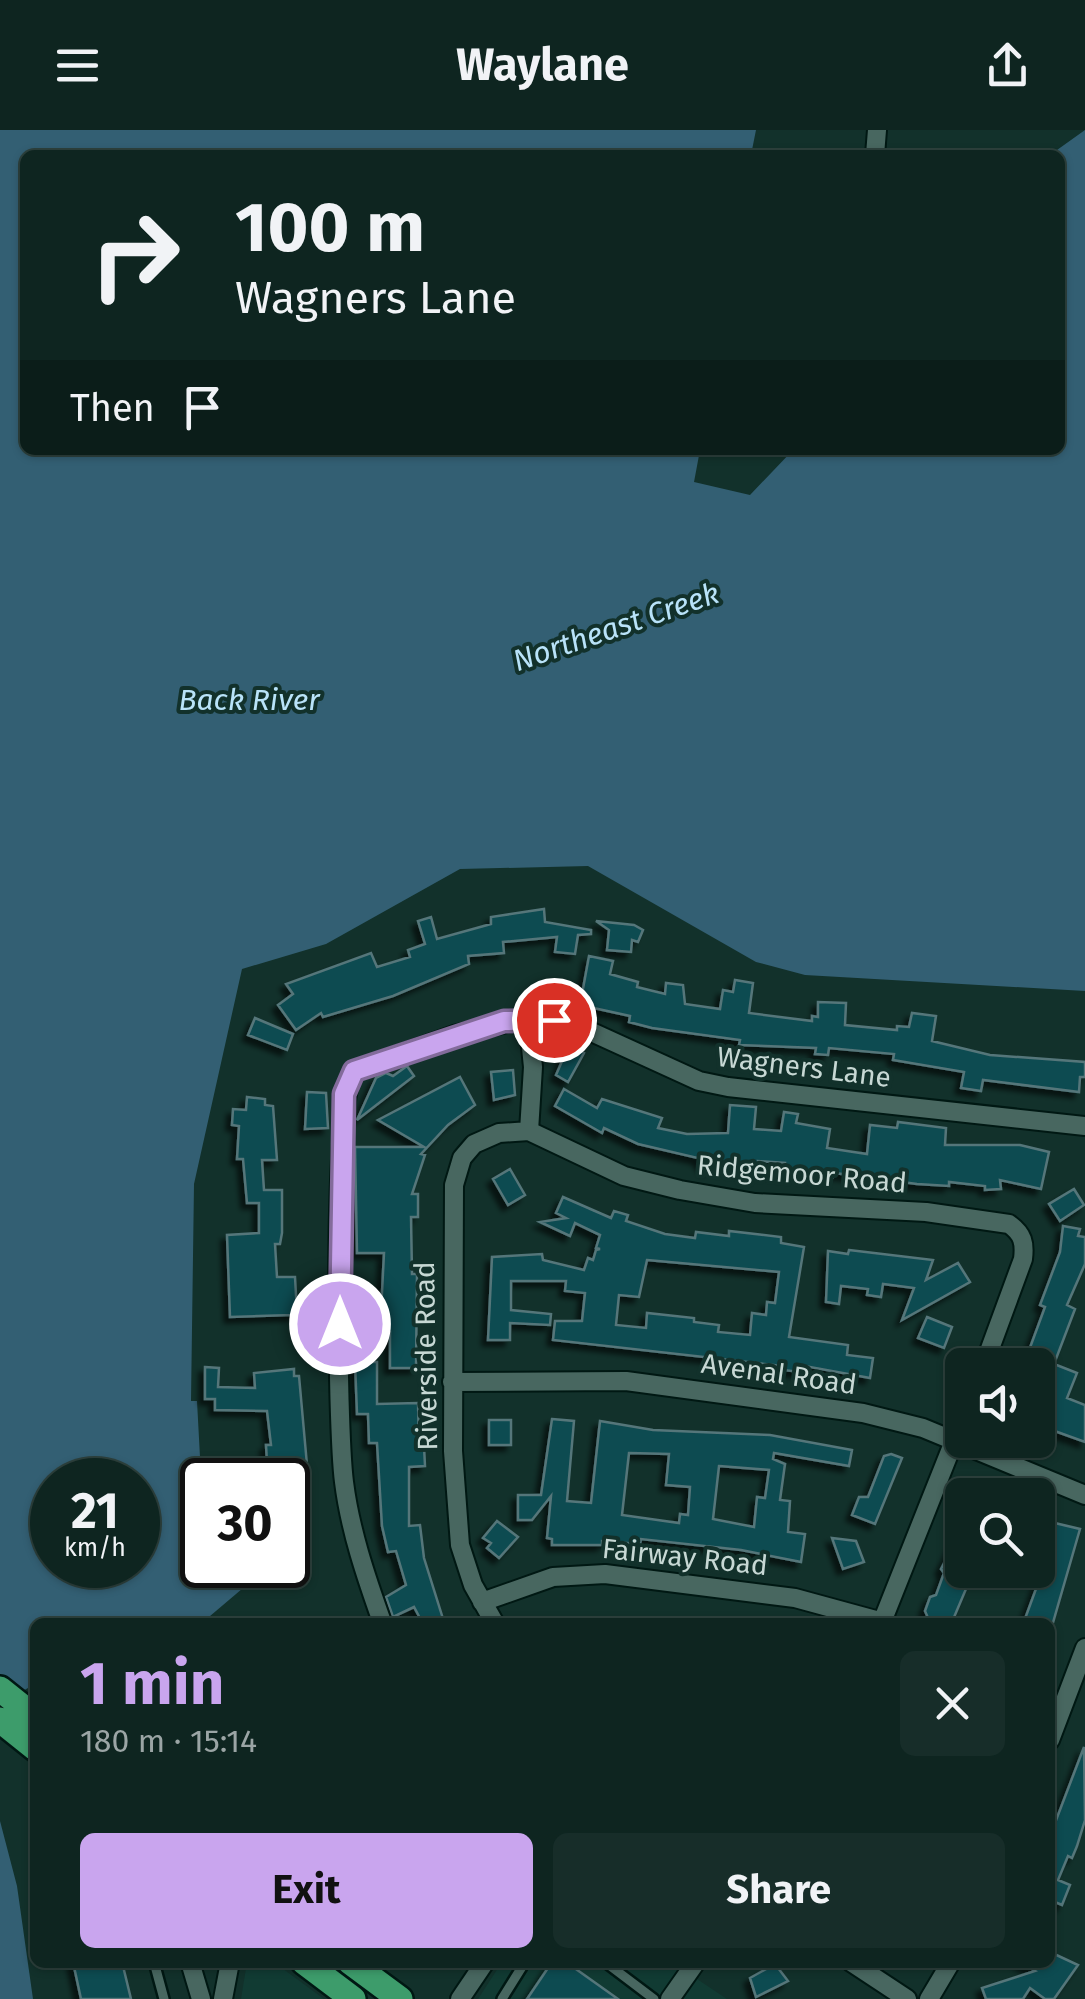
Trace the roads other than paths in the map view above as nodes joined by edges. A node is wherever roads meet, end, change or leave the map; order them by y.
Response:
1 (528, 1018) junction
2 (1085, 1126) edge
3 (529, 1130) junction
4 (991, 1348) edge
5 (452, 1382) junction
6 (945, 1437) edge
7 (948, 1458) edge
8 (998, 1458) edge
9 (1085, 1495) edge
10 (482, 1602) junction
11 (381, 1618) edge
12 (492, 1618) edge
13 (868, 1618) edge
14 (885, 1618) edge
15 (1085, 1648) edge
16 (0, 1689) edge
17 (30, 1713) edge
18 (0, 1720) edge
19 (1055, 1727) edge
20 (30, 1744) edge
21 (156, 1968) edge
22 (192, 1968) edge
23 (229, 1968) edge
24 (312, 1968) edge
25 (358, 1968) edge
26 (481, 1968) edge
27 (521, 1968) edge
28 (613, 1968) edge
29 (692, 1968) edge
30 (859, 1968) edge
31 (946, 1968) edge
32 (164, 1999) edge
33 (201, 1999) edge
34 (223, 1999) edge
35 (353, 1999) edge
36 (400, 1999) edge
37 (460, 1999) edge
38 (502, 1999) edge
39 (654, 1999) edge
40 (670, 1999) edge
41 (907, 1999) edge
42 (928, 1999) edge

1 - 2 street, Wagners Lane
1 - 3 street
1 - 11 street, Wagners Lane
3 - 4 street, Ridgemoor Road
3 - 5 street, Riverside Road
5 - 6 street, Avenal Road
5 - 10 street, Riverside Road
7 - 14 street
8 - 9 street, Avenal Road
10 - 12 street, Riverside Road
10 - 13 street, Fairway Road
15 - 19 street
16 - 17 main road
18 - 20 main road
21 - 32 lane
22 - 33 street
23 - 34 street
24 - 35 main road
25 - 36 main road
26 - 37 street
27 - 38 lane
28 - 39 lane
29 - 40 street
30 - 41 street
31 - 42 street

